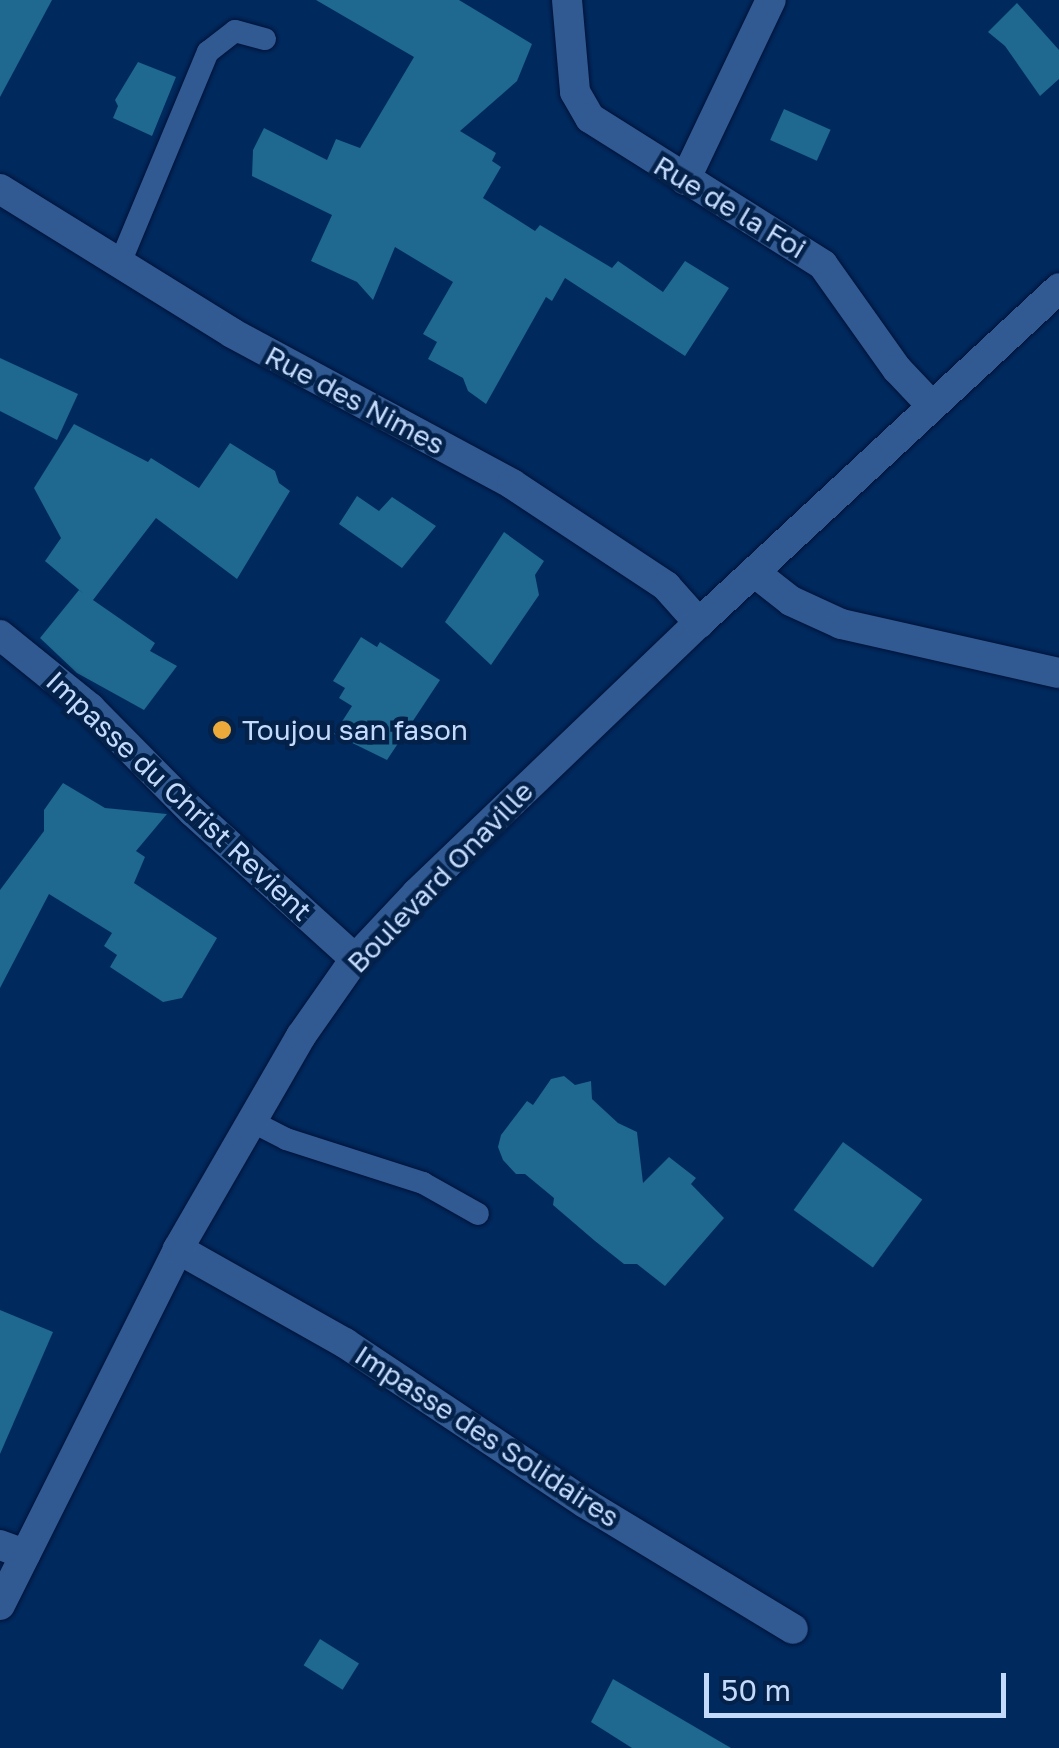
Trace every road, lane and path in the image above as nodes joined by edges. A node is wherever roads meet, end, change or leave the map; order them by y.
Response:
1 (567, 0) edge
2 (771, 0) edge
3 (264, 39) dead end
4 (685, 180) junction
5 (0, 189) edge
6 (120, 262) junction
7 (1057, 293) edge
8 (932, 406) junction
9 (754, 572) junction
10 (699, 623) junction
11 (0, 634) edge
12 (1059, 673) edge
13 (356, 959) junction
14 (250, 1121) junction
15 (478, 1214) dead end
16 (178, 1249) junction
17 (12, 1550) edge
18 (0, 1605) edge
19 (793, 1629) dead end

1 - 4 street, Rue de la Foi
2 - 4 street
3 - 6 lane
4 - 8 street, Rue de la Foi
5 - 6 street, Rue des Nimes
6 - 10 street, Rue des Nimes
7 - 8 street, Boulevard Onaville
8 - 9 street, Boulevard Onaville
9 - 10 street, Boulevard Onaville
9 - 12 street
10 - 13 street, Boulevard Onaville
11 - 13 street, Impasse du Christ Revient
13 - 14 street, Boulevard Onaville
14 - 15 lane
14 - 16 street, Boulevard Onaville
16 - 17 street, Boulevard Onaville
16 - 19 street, Impasse des Solidaires
17 - 18 street, Boulevard Onaville

